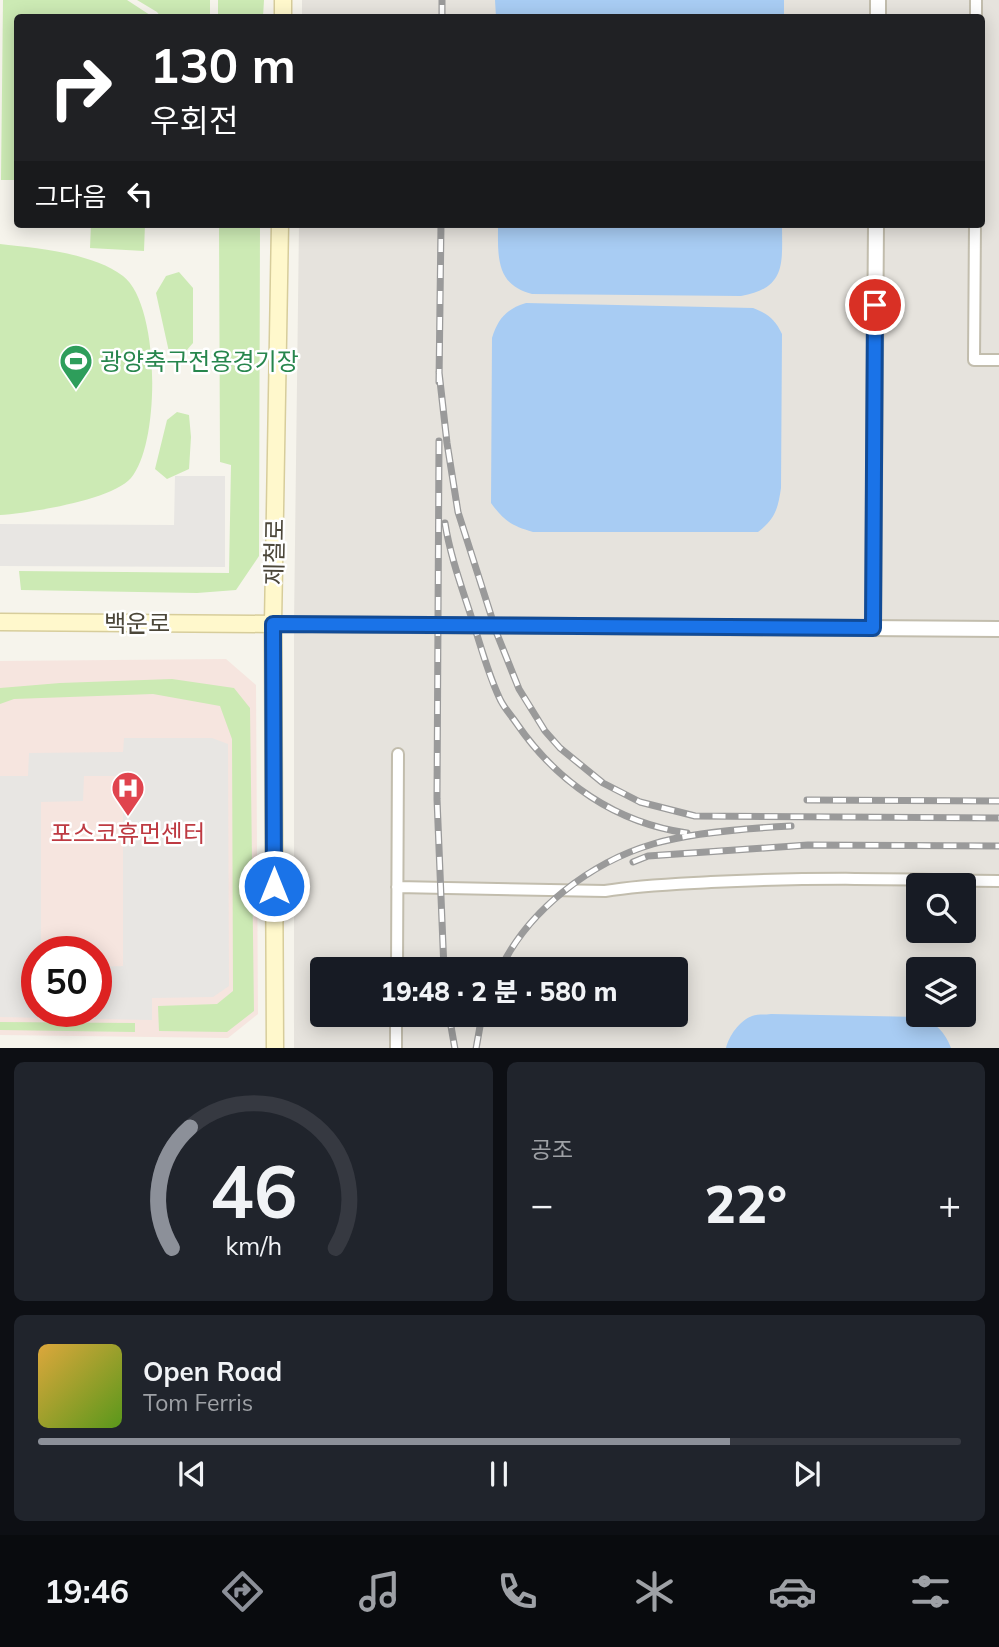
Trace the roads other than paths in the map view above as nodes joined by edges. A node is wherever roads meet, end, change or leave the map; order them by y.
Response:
1 (280, 228) edge
2 (876, 228) edge
3 (975, 228) edge
4 (999, 360) edge
5 (0, 622) edge
6 (273, 624) junction
7 (873, 628) junction
8 (999, 629) edge
9 (398, 754) dead end
10 (999, 881) edge
11 (397, 887) junction
12 (397, 957) edge
13 (396, 1027) edge
14 (275, 1048) edge
15 (396, 1048) edge

1 - 6 main road, 제철로
2 - 7 street
3 - 4 street
5 - 6 main road, 백운로
6 - 7 street
6 - 14 main road, 제철로
7 - 8 street
9 - 11 street
10 - 11 street
11 - 12 street
13 - 15 street

